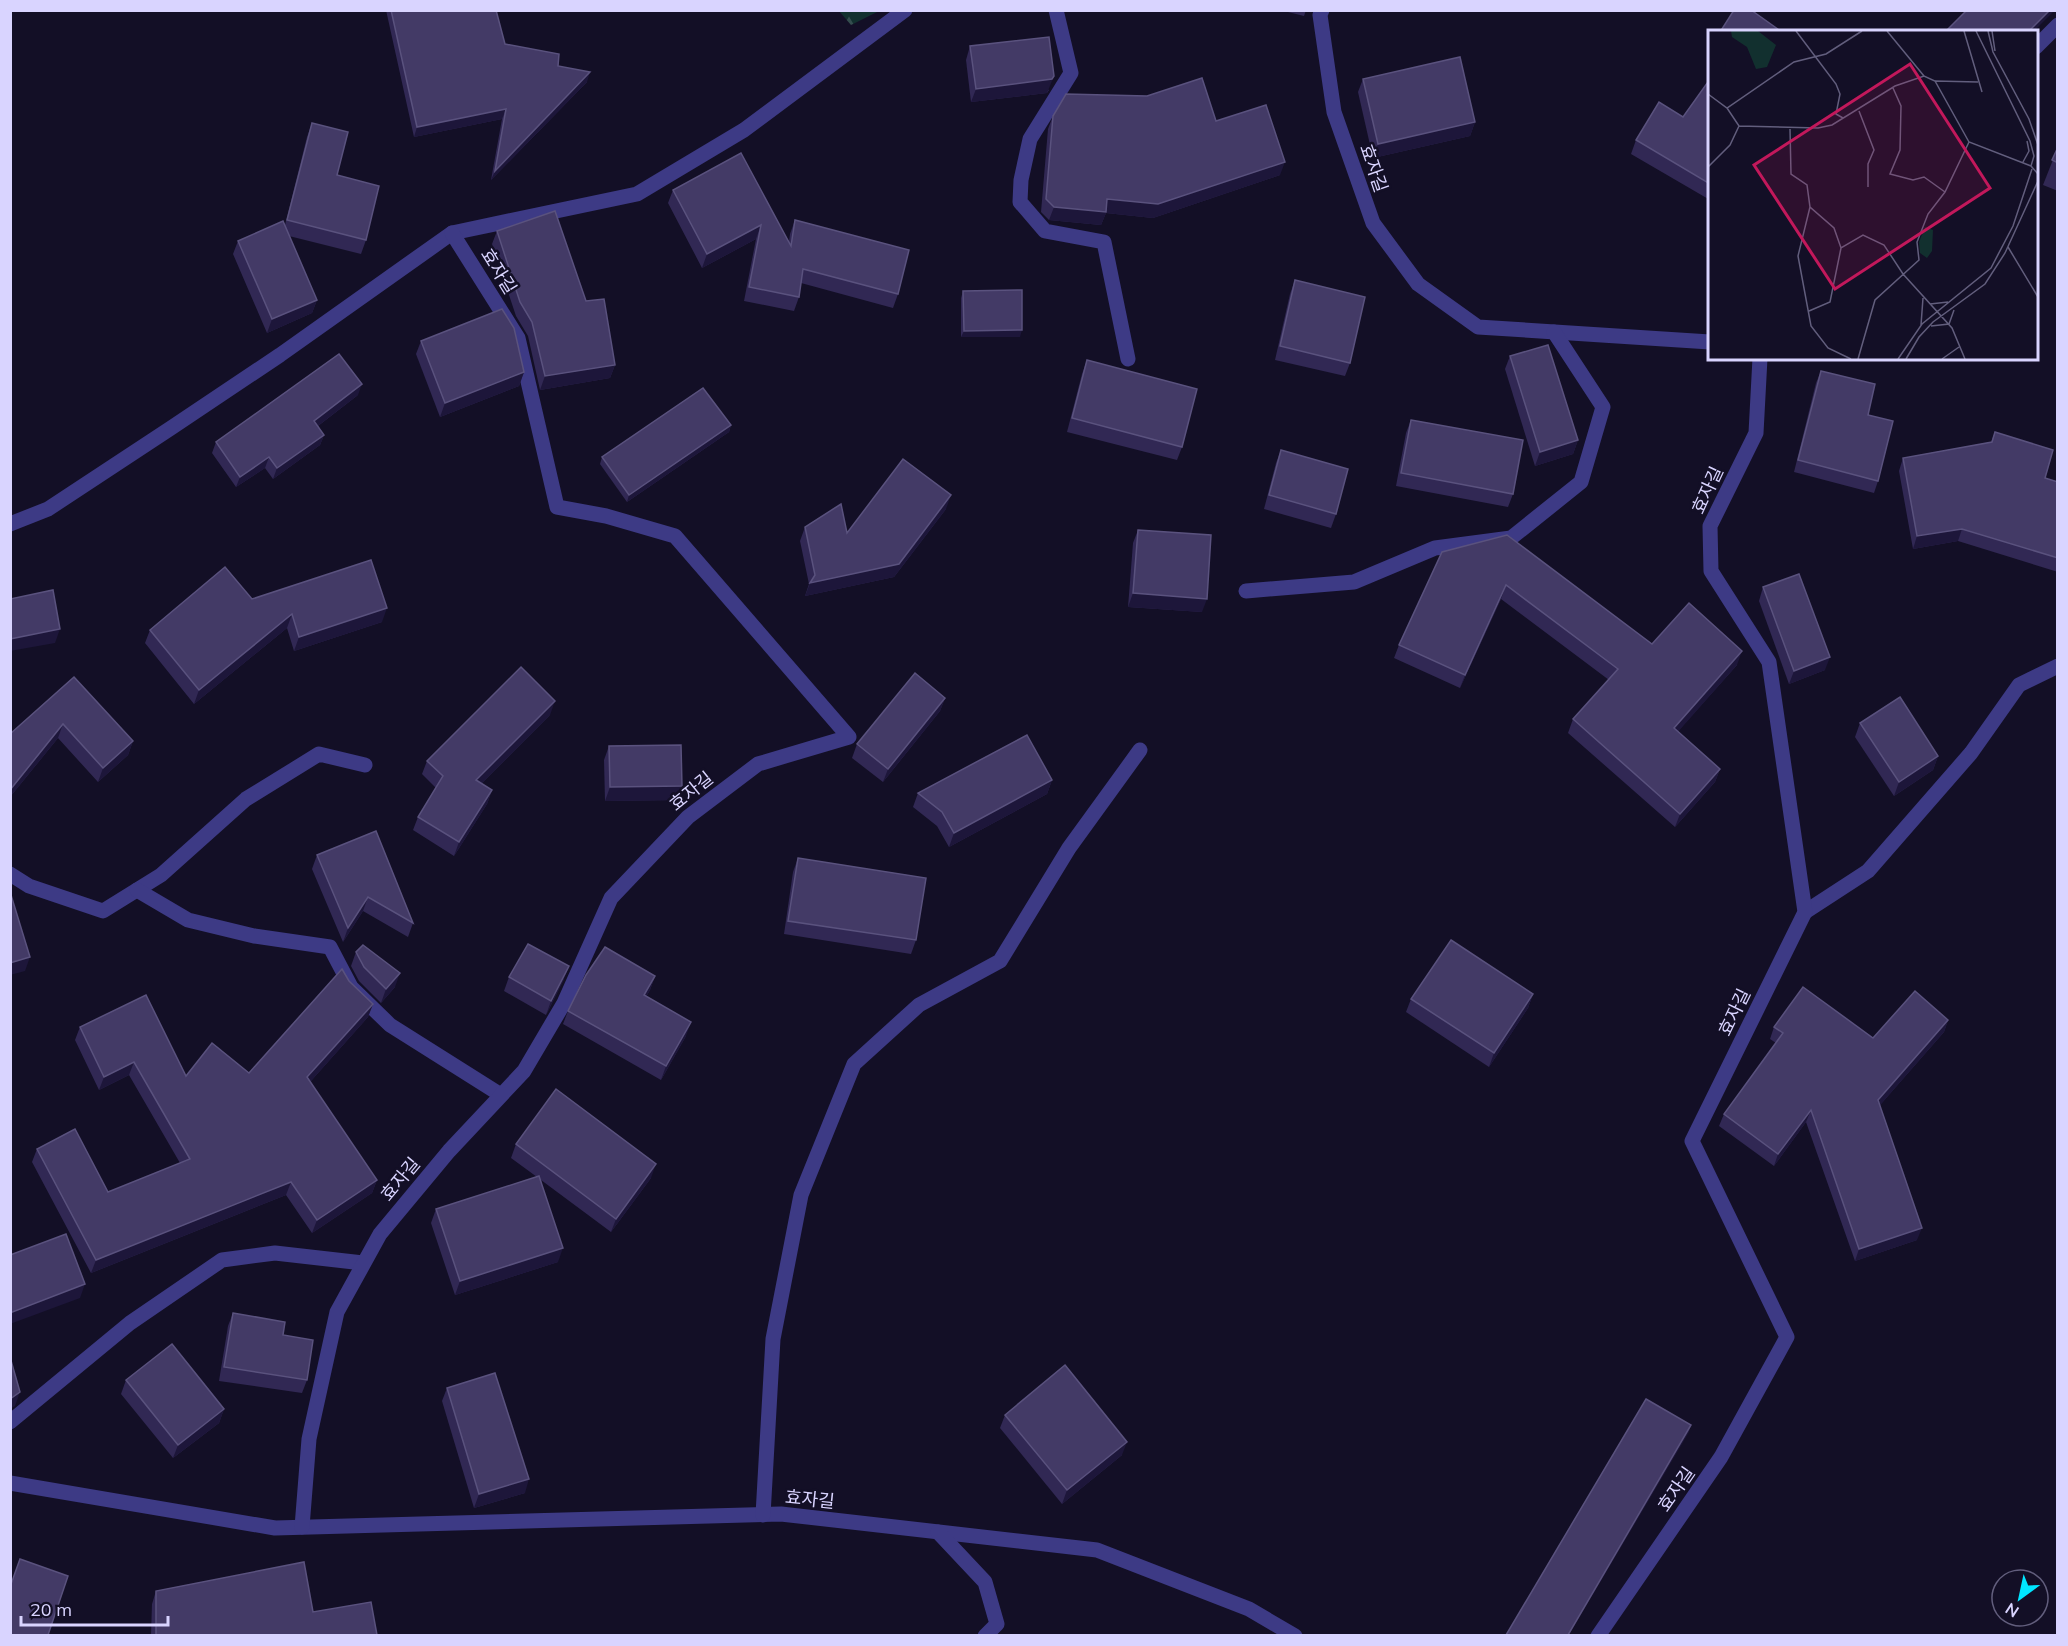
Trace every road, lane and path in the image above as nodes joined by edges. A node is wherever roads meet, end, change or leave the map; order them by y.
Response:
1 (905, 10) edge
2 (1056, 10) edge
3 (1322, 10) edge
4 (2058, 26) edge
5 (2038, 46) edge
6 (452, 233) junction
7 (1554, 332) junction
8 (1708, 342) edge
9 (1128, 359) dead end
10 (1760, 360) edge
11 (10, 524) edge
12 (1246, 591) dead end
13 (2058, 666) edge
14 (1140, 750) dead end
15 (365, 765) dead end
16 (10, 874) edge
17 (137, 890) junction
18 (1805, 912) junction
19 (501, 1095) junction
20 (363, 1263) junction
21 (10, 1422) edge
22 (10, 1483) edge
23 (762, 1515) junction
24 (302, 1527) junction
25 (938, 1532) junction
26 (985, 1635) edge
27 (1295, 1635) edge
28 (1598, 1635) edge

1 - 6 street, 효자길
2 - 9 street
3 - 7 street, 효자길
4 - 5 street
6 - 11 street, 효자길
6 - 19 street, 효자길
7 - 8 street, 효자길
7 - 12 street
10 - 18 street, 효자길
13 - 18 street
14 - 23 street
15 - 17 street
16 - 17 street
17 - 19 street
18 - 28 street, 효자길
19 - 20 street, 효자길
20 - 21 street
20 - 24 street, 효자길
22 - 24 street, 효자길
23 - 24 street, 효자길
23 - 25 street, 효자길
25 - 26 street
25 - 27 street, 효자길

